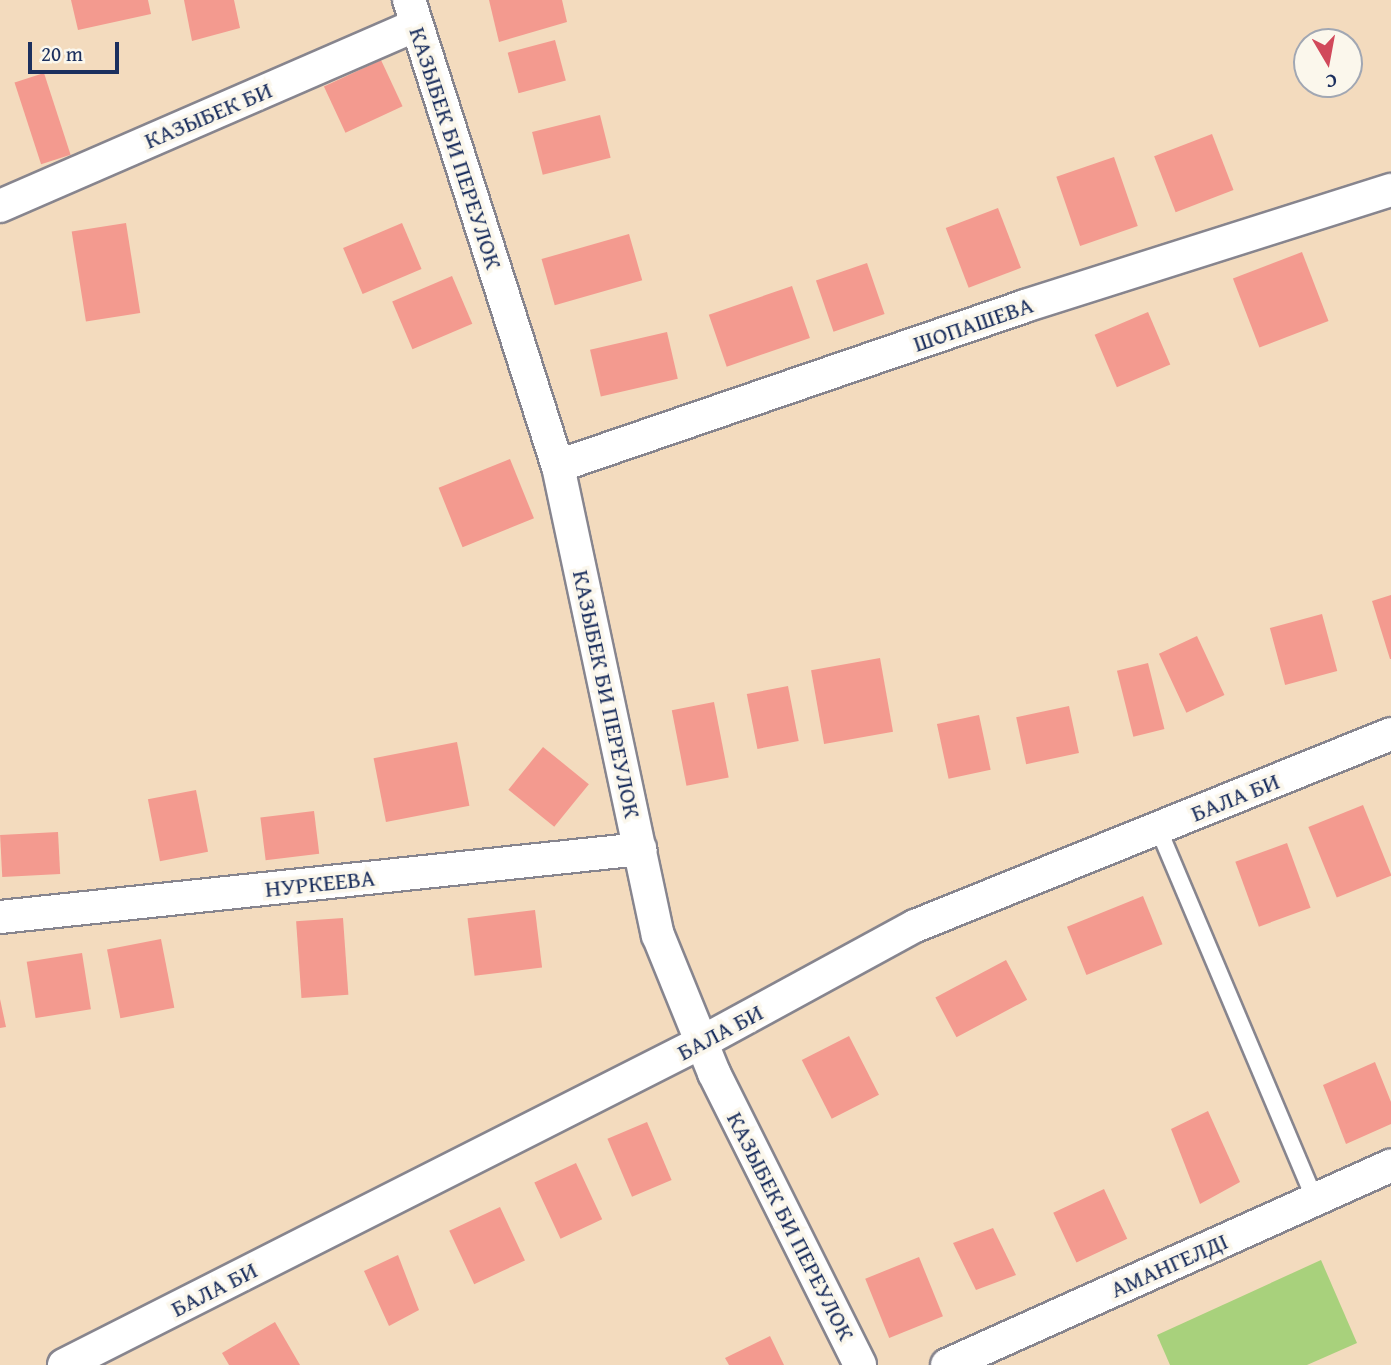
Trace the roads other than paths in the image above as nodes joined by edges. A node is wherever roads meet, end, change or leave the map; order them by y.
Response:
1 (412, 12) edge
2 (1391, 190) edge
3 (0, 206) edge
4 (558, 466) junction
5 (1391, 734) edge
6 (1158, 828) junction
7 (640, 849) junction
8 (0, 917) edge
9 (702, 1042) junction
10 (1391, 1165) edge
11 (1315, 1199) junction
12 (64, 1365) edge
13 (860, 1365) edge
14 (947, 1365) edge

1 - 3 street, КАЗЫБЕК БИ
1 - 4 street, КАЗЫБЕК БИ ПЕРЕУЛОК
2 - 4 street, ШОПАШЕВА
4 - 7 street, КАЗЫБЕК БИ ПЕРЕУЛОК
5 - 6 street, БАЛА БИ
6 - 9 street, БАЛА БИ
6 - 11 lane
7 - 8 street, НУРКЕЕВА
7 - 9 street, КАЗЫБЕК БИ ПЕРЕУЛОК
9 - 12 street, БАЛА БИ
9 - 13 street, КАЗЫБЕК БИ ПЕРЕУЛОК
10 - 11 street, АМАНГЕЛДІ
11 - 14 street, АМАНГЕЛДІ

